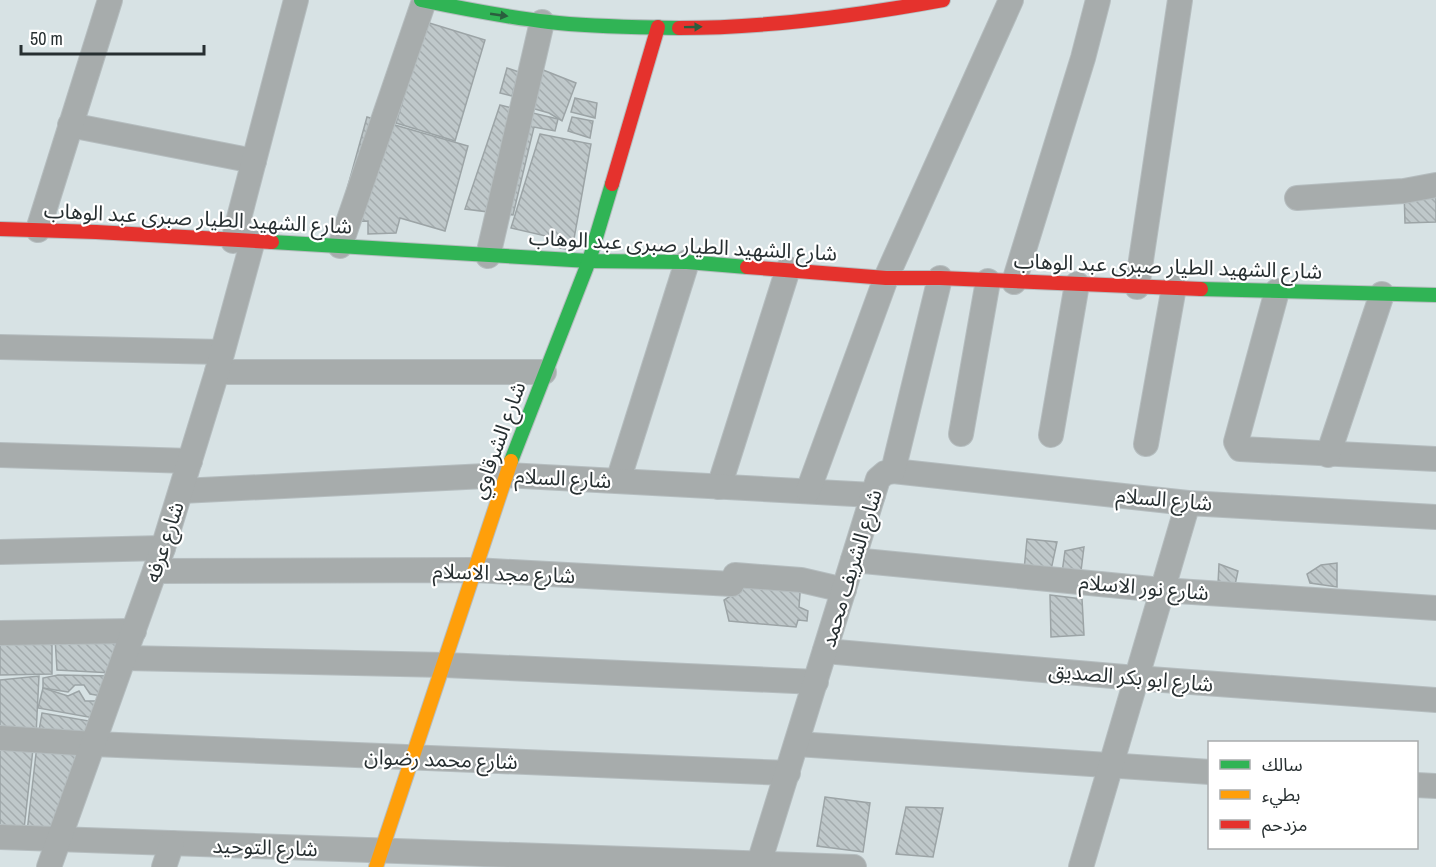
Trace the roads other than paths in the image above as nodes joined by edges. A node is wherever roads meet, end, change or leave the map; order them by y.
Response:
1 (110, 0) edge
2 (296, 0) edge
3 (422, 0) edge
4 (943, 0) edge
5 (1011, 0) edge
6 (1098, 0) edge
7 (1180, 0) edge
8 (542, 22) junction
9 (658, 27) junction
10 (70, 125) junction
11 (254, 160) junction
12 (1436, 185) edge
13 (1297, 198) dead end
14 (0, 229) edge
15 (38, 230) junction
16 (243, 241) junction
17 (340, 246) junction
18 (488, 256) junction
19 (589, 261) junction
20 (687, 262) junction
21 (788, 269) junction
22 (886, 278) junction
23 (940, 278) junction
24 (988, 281) junction
25 (1014, 282) junction
26 (1077, 284) junction
27 (1137, 287) junction
28 (1174, 287) junction
29 (1277, 291) junction
30 (1382, 294) junction
31 (1436, 295) edge
32 (0, 347) edge
33 (220, 362) junction
34 (544, 372) junction
35 (961, 434) dead end
36 (1052, 435) dead end
37 (1146, 444) dead end
38 (0, 455) edge
39 (1328, 455) junction
40 (1436, 459) edge
41 (190, 461) junction
42 (893, 471) junction
43 (506, 475) junction
44 (618, 481) junction
45 (719, 487) junction
46 (181, 490) junction
47 (808, 491) junction
48 (873, 495) junction
49 (1188, 503) junction
50 (1436, 517) edge
51 (0, 552) edge
52 (159, 560) junction
53 (853, 560) junction
54 (476, 570) junction
55 (844, 590) junction
56 (1162, 590) junction
57 (1436, 608) edge
58 (134, 631) junction
59 (0, 633) edge
60 (825, 651) junction
61 (125, 658) junction
62 (445, 665) junction
63 (1136, 678) junction
64 (816, 682) junction
65 (1436, 700) edge
66 (0, 738) edge
67 (94, 744) junction
68 (797, 744) junction
69 (414, 757) junction
70 (1110, 766) junction
71 (1208, 772) edge
72 (788, 773) junction
73 (1418, 784) edge
74 (1436, 786) edge
75 (0, 837) edge
76 (58, 839) junction
77 (172, 843) junction
78 (266, 857) edge
79 (379, 859) edge
80 (568, 862) edge
81 (750, 864) edge
82 (50, 867) edge
83 (164, 867) edge
84 (840, 867) edge
85 (854, 867) edge
86 (1081, 867) edge

1 - 10 street
2 - 11 street, شارع عرفه
3 -> 8 street
3 - 17 street
9 -> 4 street
5 - 22 street
6 - 25 street
7 - 27 street
8 - 9 street
8 - 18 street
9 - 19 street, شارع الشرقاوي
10 - 11 street
10 - 15 street
11 - 16 street, شارع عرفه
12 - 13 street
14 - 15 street, شارع الشهيد الطيار صبرى عبد الوهاب
15 - 16 street, شارع الشهيد الطيار صبرى عبد الوهاب
16 - 17 street, شارع الشهيد الطيار صبرى عبد الوهاب
16 - 33 street, شارع عرفه
17 - 18 street, شارع الشهيد الطيار صبرى عبد الوهاب
18 - 19 street, شارع الشهيد الطيار صبرى عبد الوهاب
19 - 20 street, شارع الشهيد الطيار صبرى عبد الوهاب
19 - 34 street, شارع الشرقاوي
20 - 21 street, شارع الشهيد الطيار صبرى عبد الوهاب
20 - 44 street
21 - 22 street, شارع الشهيد الطيار صبرى عبد الوهاب
21 - 45 street
22 - 23 street, شارع الشهيد الطيار صبرى عبد الوهاب
22 - 47 street
23 - 24 street, شارع الشهيد الطيار صبرى عبد الوهاب
23 - 42 street, شارع الشريف محمد
24 - 25 street, شارع الشهيد الطيار صبرى عبد الوهاب
24 - 35 street
25 - 26 street, شارع الشهيد الطيار صبرى عبد الوهاب
26 - 27 street, شارع الشهيد الطيار صبرى عبد الوهاب
26 - 36 street
27 - 28 street, شارع الشهيد الطيار صبرى عبد الوهاب
28 - 29 street, شارع الشهيد الطيار صبرى عبد الوهاب
28 - 37 street
29 - 30 street, شارع الشهيد الطيار صبرى عبد الوهاب
29 - 39 street
30 - 31 street, شارع الشهيد الطيار صبرى عبد الوهاب
30 - 39 street
32 - 33 street
33 - 34 street
33 - 41 street, شارع عرفه
34 - 43 street, شارع الشرقاوي
38 - 41 street
39 - 40 street
41 - 46 street, شارع عرفه
42 - 48 street, شارع الشريف محمد
42 - 49 street, شارع السلام
43 - 44 street, شارع السلام
43 - 46 street, شارع السلام
43 - 54 street, شارع الشرقاوي
44 - 45 street, شارع السلام
45 - 47 street, شارع السلام
46 - 52 street, شارع عرفه
47 - 48 street, شارع السلام
48 - 53 street, شارع الشريف محمد
49 - 50 street, شارع السلام
49 - 56 street
51 - 52 street, شارع مجد الاسلام
52 - 54 street, شارع مجد الاسلام
52 - 58 street, شارع عرفه
53 - 55 street, شارع الشريف محمد
53 - 56 street, شارع نور الاسلام
54 - 55 street, شارع مجد الاسلام
54 - 62 street, شارع الشرقاوي
55 - 60 street, شارع الشريف محمد
56 - 57 street, شارع نور الاسلام
56 - 63 street
58 - 59 street
58 - 61 street, شارع عرفه
60 - 63 street, شارع ابو بكر الصديق
60 - 64 street, شارع الشريف محمد
61 - 62 street
61 - 67 street, شارع عرفه
62 - 64 street
62 - 69 street, شارع الشرقاوي
63 - 65 street, شارع ابو بكر الصديق
63 - 70 street
64 - 68 street, شارع الشريف محمد
66 - 67 street, شارع محمد رضوان
67 - 69 street, شارع محمد رضوان
67 - 76 street, شارع عرفه
68 - 70 street
68 - 72 street, شارع الشريف محمد
69 - 72 street, شارع محمد رضوان
69 - 79 street, شارع الشرقاوي
70 - 71 street
70 - 86 street
72 - 81 street, شارع الشريف محمد
73 - 74 street
75 - 76 street, شارع التوحيد
76 - 77 street, شارع التوحيد
76 - 82 street, شارع عرفه
77 - 78 street, شارع التوحيد
77 - 83 street
78 - 79 street, شارع التوحيد
79 - 80 street, شارع التوحيد
80 - 81 street, شارع التوحيد
81 - 84 street, شارع التوحيد
84 - 85 street, شارع التوحيد

